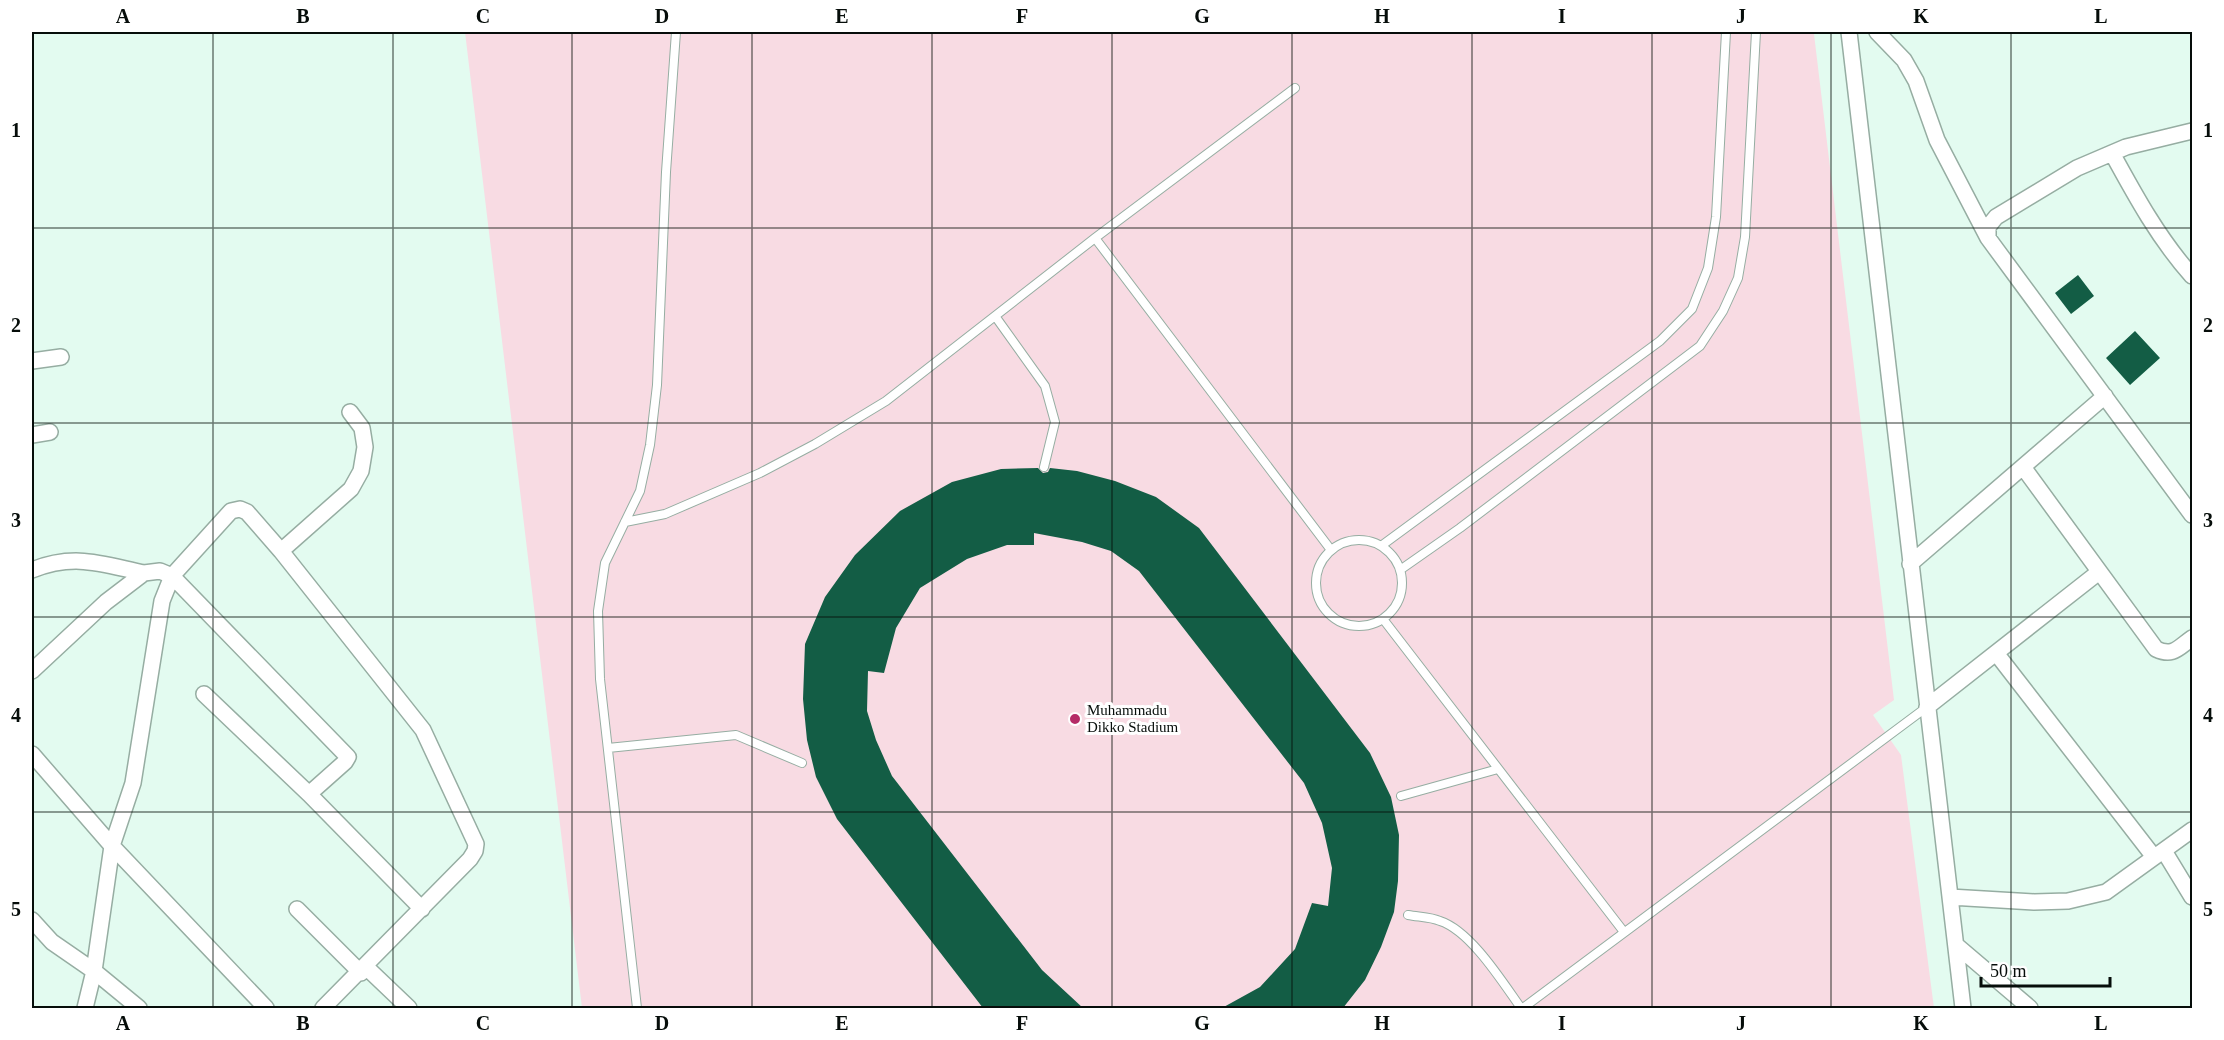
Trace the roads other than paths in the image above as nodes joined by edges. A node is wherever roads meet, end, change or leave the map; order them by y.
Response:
1 (676, 32) edge
2 (1726, 32) edge
3 (1756, 32) edge
4 (1848, 32) edge
5 (1877, 32) edge
6 (1295, 88) dead end
7 (2193, 131) edge
8 (2112, 153) junction
9 (1095, 238) junction
10 (1988, 238) junction
11 (2193, 276) edge
12 (995, 316) junction
13 (61, 357) dead end
14 (32, 360) edge
15 (2105, 396) junction
16 (350, 412) dead end
17 (50, 432) dead end
18 (32, 435) edge
19 (1044, 467) dead end
20 (2023, 467) junction
21 (2193, 515) edge
22 (625, 522) junction
23 (1381, 546) junction
24 (1331, 550) junction
25 (282, 551) junction
26 (1910, 564) junction
27 (32, 570) edge
28 (1400, 570) junction
29 (2099, 572) junction
30 (144, 573) junction
31 (172, 576) junction
32 (1383, 620) junction
33 (2193, 638) edge
34 (1996, 653) junction
35 (32, 671) edge
36 (204, 694) dead end
37 (1927, 707) junction
38 (608, 748) junction
39 (32, 754) edge
40 (802, 763) dead end
41 (1498, 769) junction
42 (309, 794) junction
43 (1401, 796) dead end
44 (2193, 830) edge
45 (112, 846) junction
46 (2159, 854) junction
47 (1950, 897) junction
48 (2193, 897) edge
49 (297, 909) dead end
50 (422, 909) junction
51 (1408, 915) dead end
52 (32, 920) edge
53 (1624, 932) junction
54 (1956, 945) junction
55 (363, 970) junction
56 (94, 971) junction
57 (85, 1008) edge
58 (139, 1008) edge
59 (266, 1008) edge
60 (323, 1008) edge
61 (409, 1008) edge
62 (637, 1008) edge
63 (1522, 1008) edge
64 (1963, 1008) edge
65 (2030, 1008) edge

1 - 22 lane
2 - 23 lane
3 - 28 lane
4 - 26 street
5 - 10 street
6 - 9 lane
7 - 8 street
8 - 10 street
8 - 11 street
9 - 12 lane
9 - 24 lane
10 - 15 street
12 - 19 lane
12 - 22 lane
13 - 14 street
15 - 20 street
15 - 21 street
16 - 25 street
17 - 18 street
20 - 26 street
20 - 29 street
22 - 38 lane
23 - 24 lane
23 - 28 lane
24 - 32 lane
25 - 31 street
25 - 50 street
26 - 37 street
27 - 30 street
28 - 32 lane
29 - 33 street
29 - 34 street
30 - 31 street
30 - 35 street
31 - 42 street
31 - 45 street
32 - 41 lane
34 - 37 street
34 - 46 street
36 - 42 street
37 - 47 street
37 - 53 lane
38 - 40 lane
38 - 62 lane
39 - 45 street
41 - 43 lane
41 - 53 lane
42 - 50 street
44 - 46 street
45 - 56 street
45 - 59 street
46 - 47 street
46 - 48 street
47 - 54 street
49 - 55 street
50 - 55 street
51 - 63 lane
52 - 56 street
53 - 63 lane
54 - 64 street
54 - 65 street
55 - 60 street
55 - 61 street
56 - 57 street
56 - 58 street

